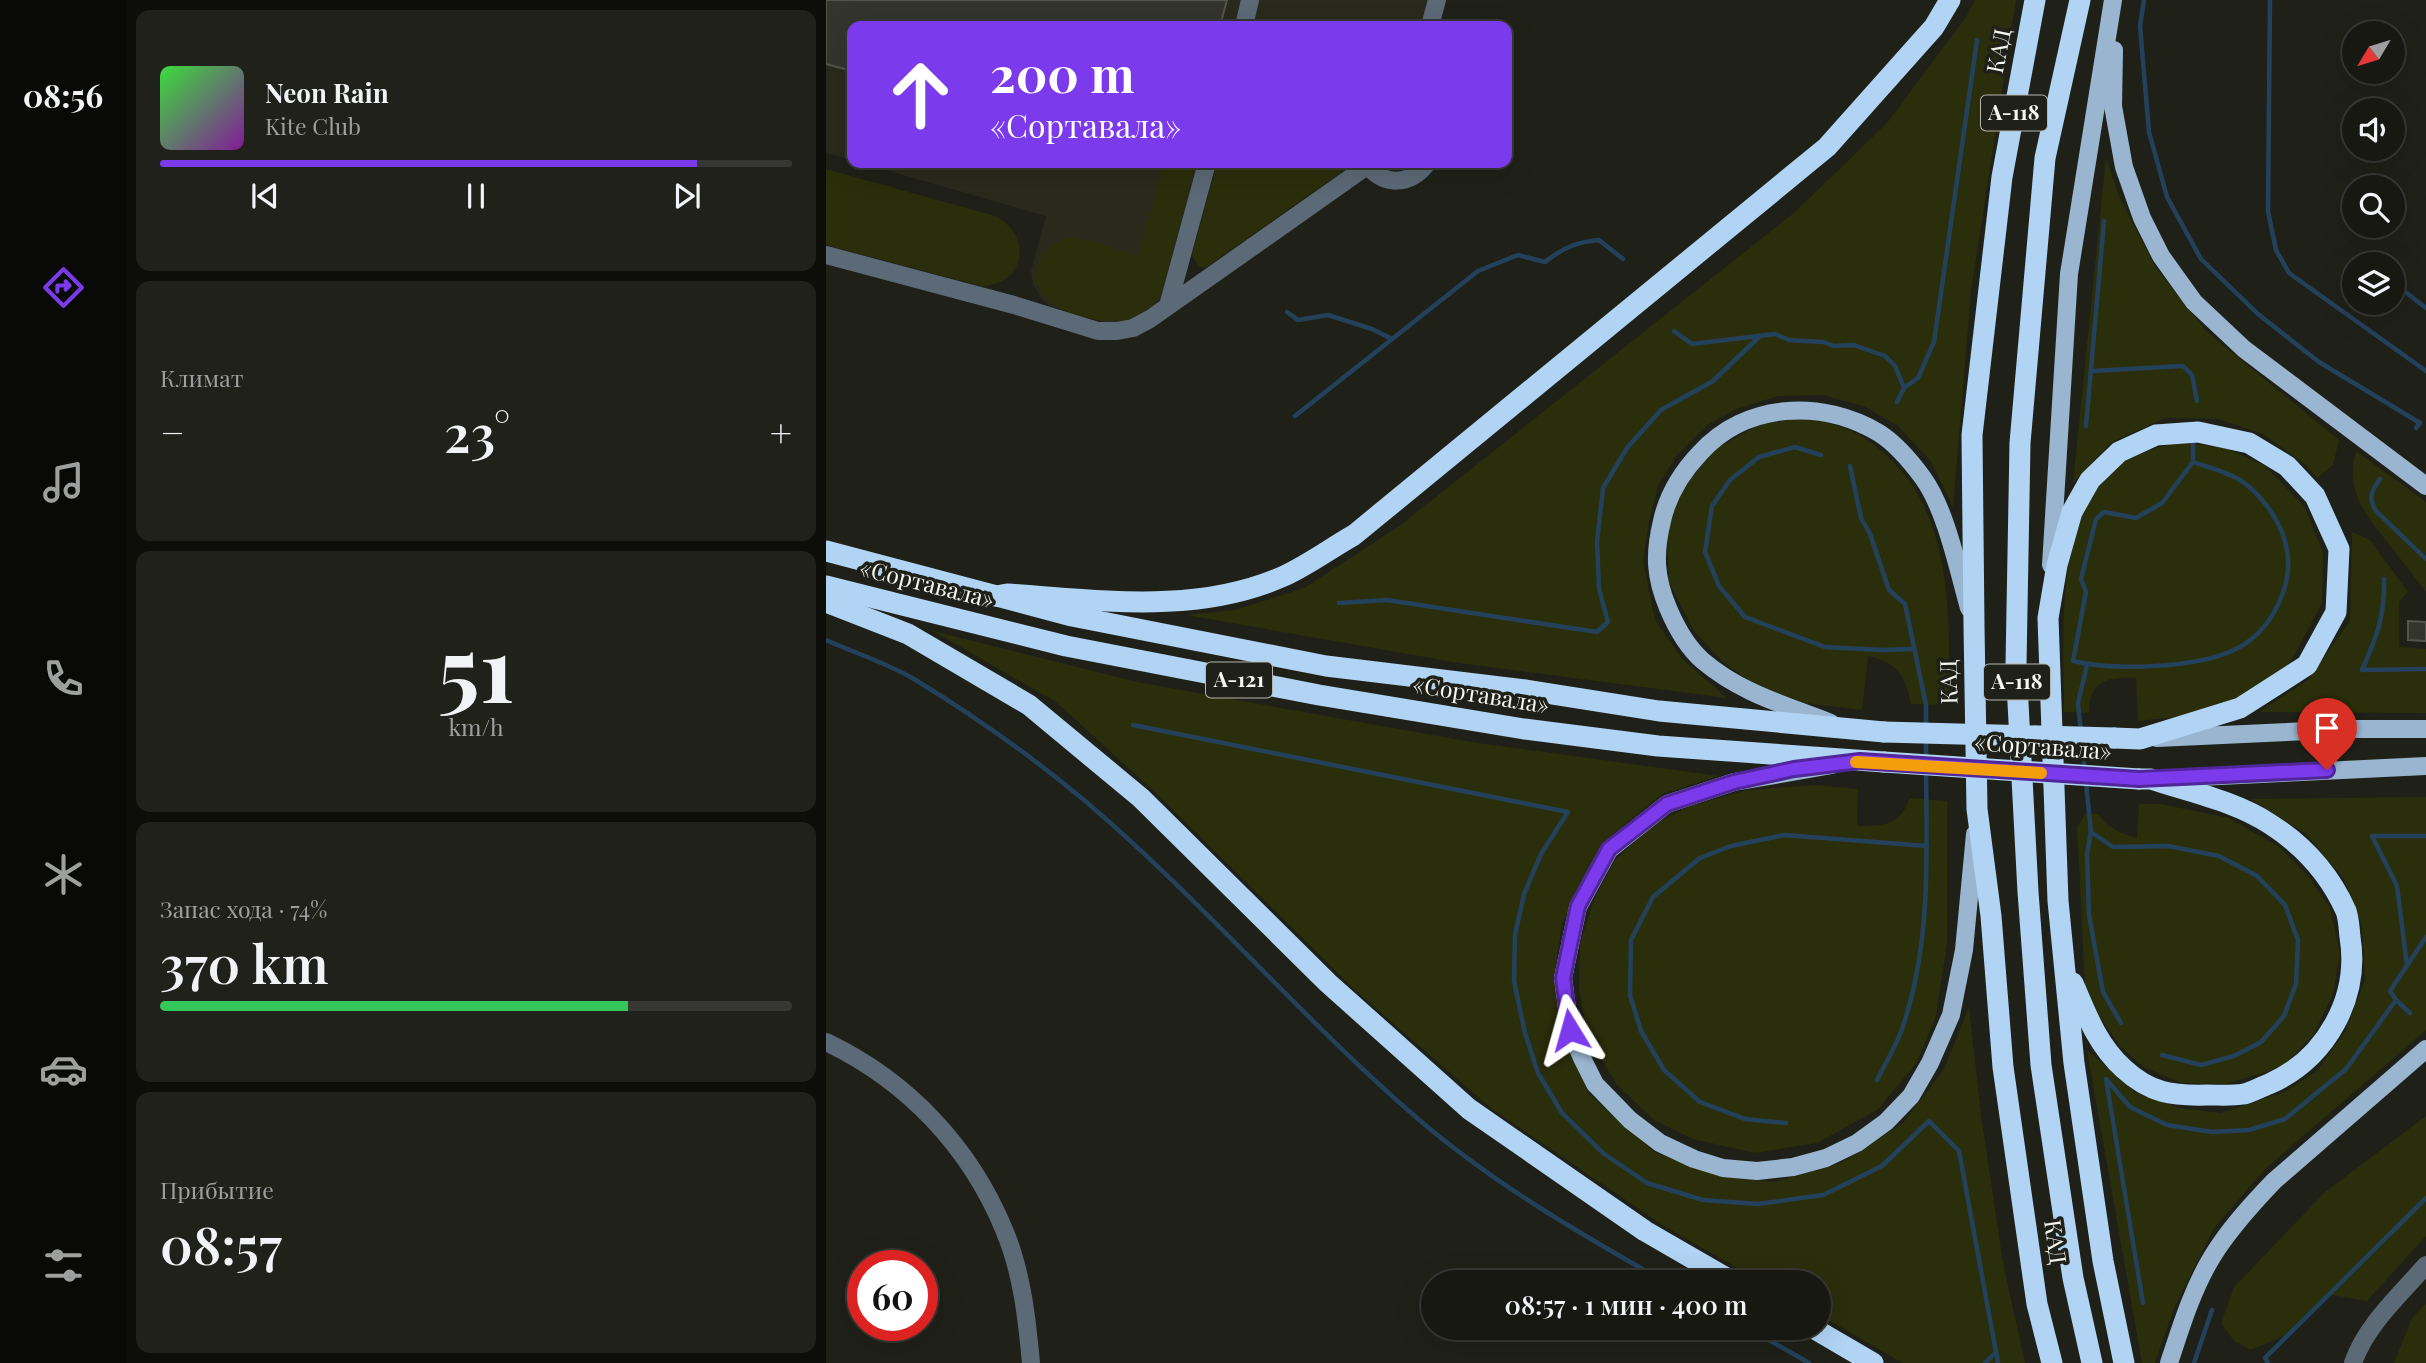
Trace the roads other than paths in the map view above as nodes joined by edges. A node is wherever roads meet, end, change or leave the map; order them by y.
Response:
1 (1250, 0) edge
2 (1437, 0) edge
3 (1950, 0) edge
4 (2035, 0) edge
5 (2080, 0) edge
6 (2114, 0) edge
7 (1245, 21) edge
8 (1431, 21) edge
9 (1206, 168) edge
10 (1361, 168) edge
11 (1371, 168) edge
12 (1423, 168) edge
13 (826, 255) edge
14 (1168, 306) junction
15 (2426, 486) edge
16 (826, 551) edge
17 (826, 586) edge
18 (996, 596) junction
19 (826, 602) edge
20 (2048, 618) junction
21 (1974, 626) junction
22 (2426, 729) edge
23 (1851, 730) junction
24 (2140, 739) junction
25 (1860, 761) junction
26 (2426, 766) edge
27 (2145, 779) junction
28 (1977, 809) junction
29 (2058, 901) junction
30 (826, 1042) edge
31 (2426, 1049) edge
32 (2426, 1265) edge
33 (1712, 1270) edge
34 (1831, 1338) edge
35 (1031, 1363) edge
36 (1873, 1363) edge
37 (2052, 1363) edge
38 (2092, 1363) edge
39 (2124, 1363) edge
40 (2169, 1363) edge
41 (2353, 1363) edge

1 - 7 street
2 - 8 street
3 - 18 highway
4 - 21 highway, КАД / А-118
5 - 38 highway, КАД / А-118
6 - 15 main road
6 - 20 main road
9 - 14 street
10 - 14 street
11 - 12 street
13 - 14 street
16 - 18 highway, «Сортавала» / А-121
17 - 25 highway, «Сортавала» / А-121
18 - 23 highway, «Сортавала» / А-121
19 - 33 highway
20 - 24 highway, «Сортавала»
20 - 29 highway, «Сортавала»
21 - 23 main road
21 - 28 highway, КАД / А-118
22 - 24 main road
23 - 24 highway, «Сортавала» / А-121, bridge
25 - 27 highway, «Сортавала» / А-121, bridge
25 - 28 main road
26 - 27 main road
27 - 29 highway, «Сортавала»
28 - 37 highway, КАД / А-118
29 - 39 highway
30 - 35 street
31 - 40 main road
32 - 41 street
34 - 36 highway

